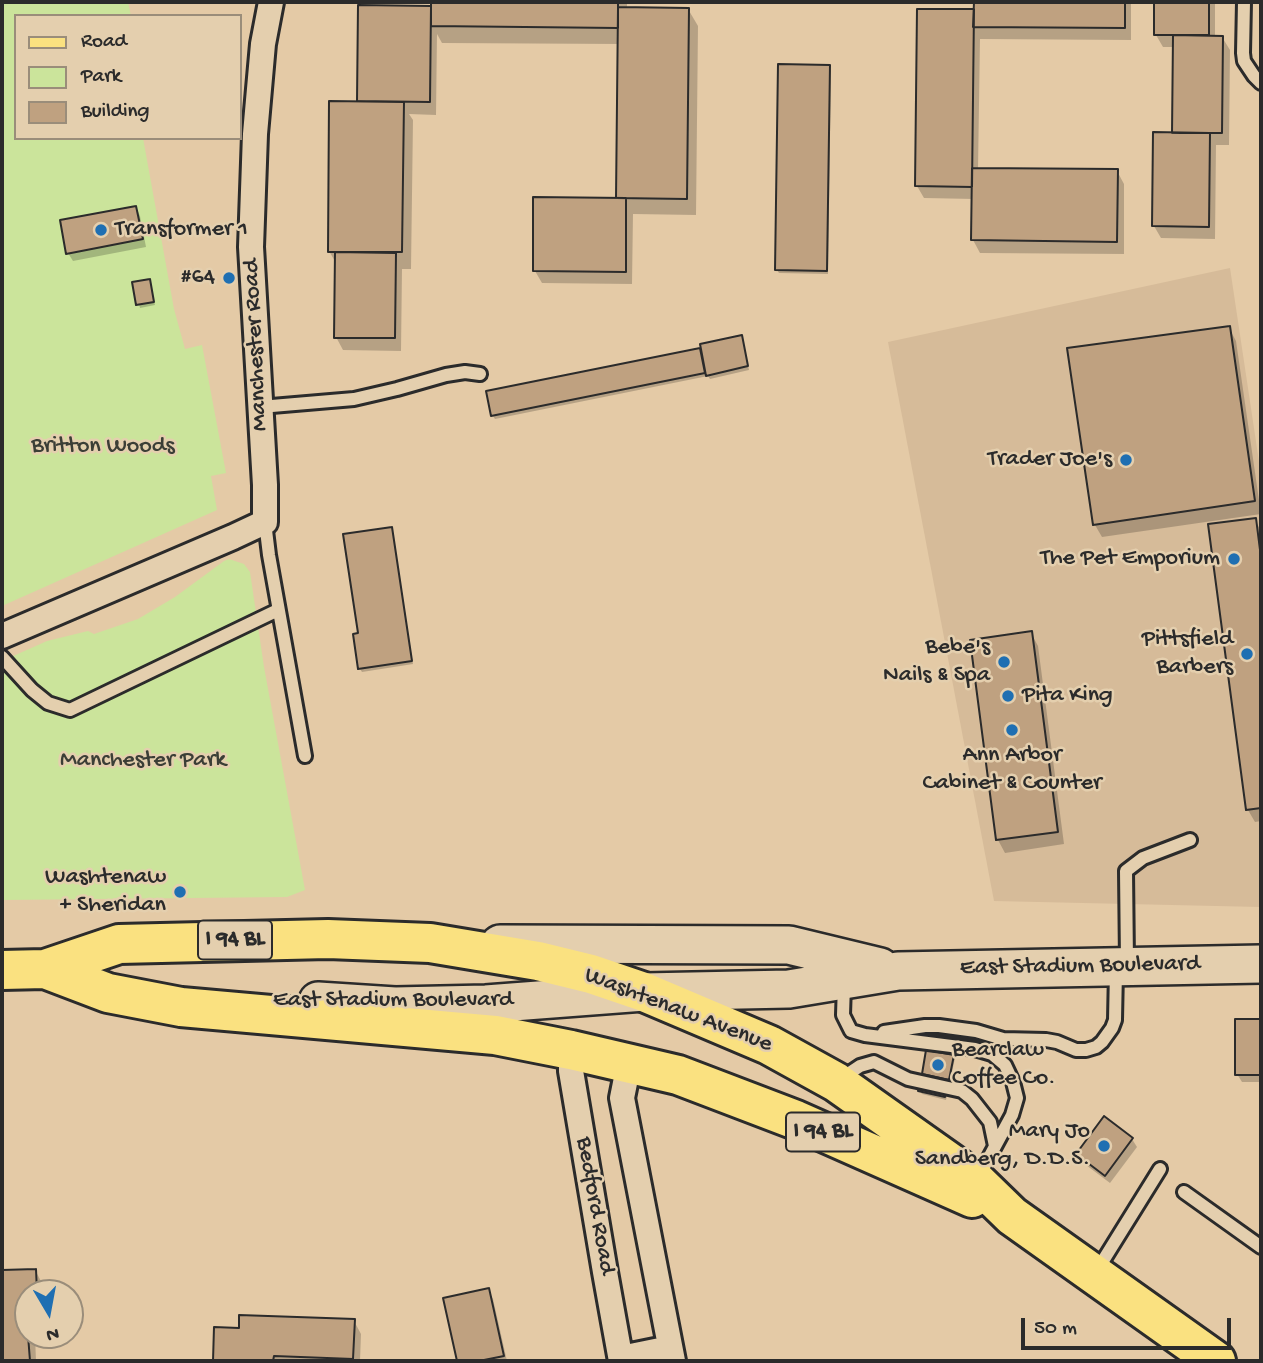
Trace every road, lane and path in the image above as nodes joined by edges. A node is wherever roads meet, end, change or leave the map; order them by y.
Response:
1 (271, 2) edge
2 (1244, 2) edge
3 (1261, 83) edge
4 (480, 374) dead end
5 (260, 407) junction
6 (265, 522) junction
7 (278, 610) junction
8 (2, 636) edge
9 (2, 657) edge
10 (305, 756) dead end
11 (1190, 840) dead end
12 (430, 943) junction
13 (1261, 964) edge
14 (1121, 966) junction
15 (45, 969) junction
16 (2, 970) edge
17 (898, 971) junction
18 (844, 980) junction
19 (644, 992) junction
20 (181, 1007) junction
21 (865, 1035) junction
22 (1003, 1039) junction
23 (963, 1047) junction
24 (571, 1050) junction
25 (629, 1063) junction
26 (836, 1082) junction
27 (995, 1146) junction
28 (1160, 1169) dead end
29 (976, 1181) junction
30 (1184, 1192) dead end
31 (1012, 1216) junction
32 (1261, 1247) edge
33 (1094, 1275) junction
34 (671, 1355) edge
35 (621, 1360) edge
36 (1216, 1361) edge

1 - 5 street, Manchester Road
2 - 3 lane
4 - 5 lane
5 - 6 street, Manchester Road
6 - 7 lane, Manchester Road
6 - 8 street
7 - 9 lane
7 - 10 lane, Manchester Road
11 - 14 lane
12 - 15 main road, Washtenaw Avenue / I 94 BL
12 - 17 main road, East Stadium Boulevard
12 - 19 main road, Washtenaw Avenue / I 94 BL
13 - 14 main road, East Stadium Boulevard
14 - 17 main road, East Stadium Boulevard
14 - 22 lane
15 - 16 main road, Washtenaw Avenue / I 94 BL
15 - 20 main road, Washtenaw Avenue / I 94 BL
17 - 18 main road, East Stadium Boulevard
18 - 19 main road, East Stadium Boulevard
18 - 21 lane
19 - 20 main road, East Stadium Boulevard
19 - 26 main road, Washtenaw Avenue / I 94 BL
20 - 24 main road, Washtenaw Avenue / I 94 BL
21 - 22 lane
21 - 23 lane
22 - 23 lane
23 - 27 lane
24 - 25 main road, Washtenaw Avenue / I 94 BL
24 - 35 street, Bedford Road
25 - 31 main road, Washtenaw Avenue / I 94 BL
25 - 34 street, Bedford Road
26 - 27 lane
26 - 29 main road, Washtenaw Avenue / I 94 BL
27 - 29 lane
28 - 33 lane
29 - 31 main road, Washtenaw Avenue / I 94 BL
30 - 32 lane
31 - 33 main road, Washtenaw Avenue / I 94 BL
33 - 36 main road, Washtenaw Avenue / I 94 BL
34 - 35 street

